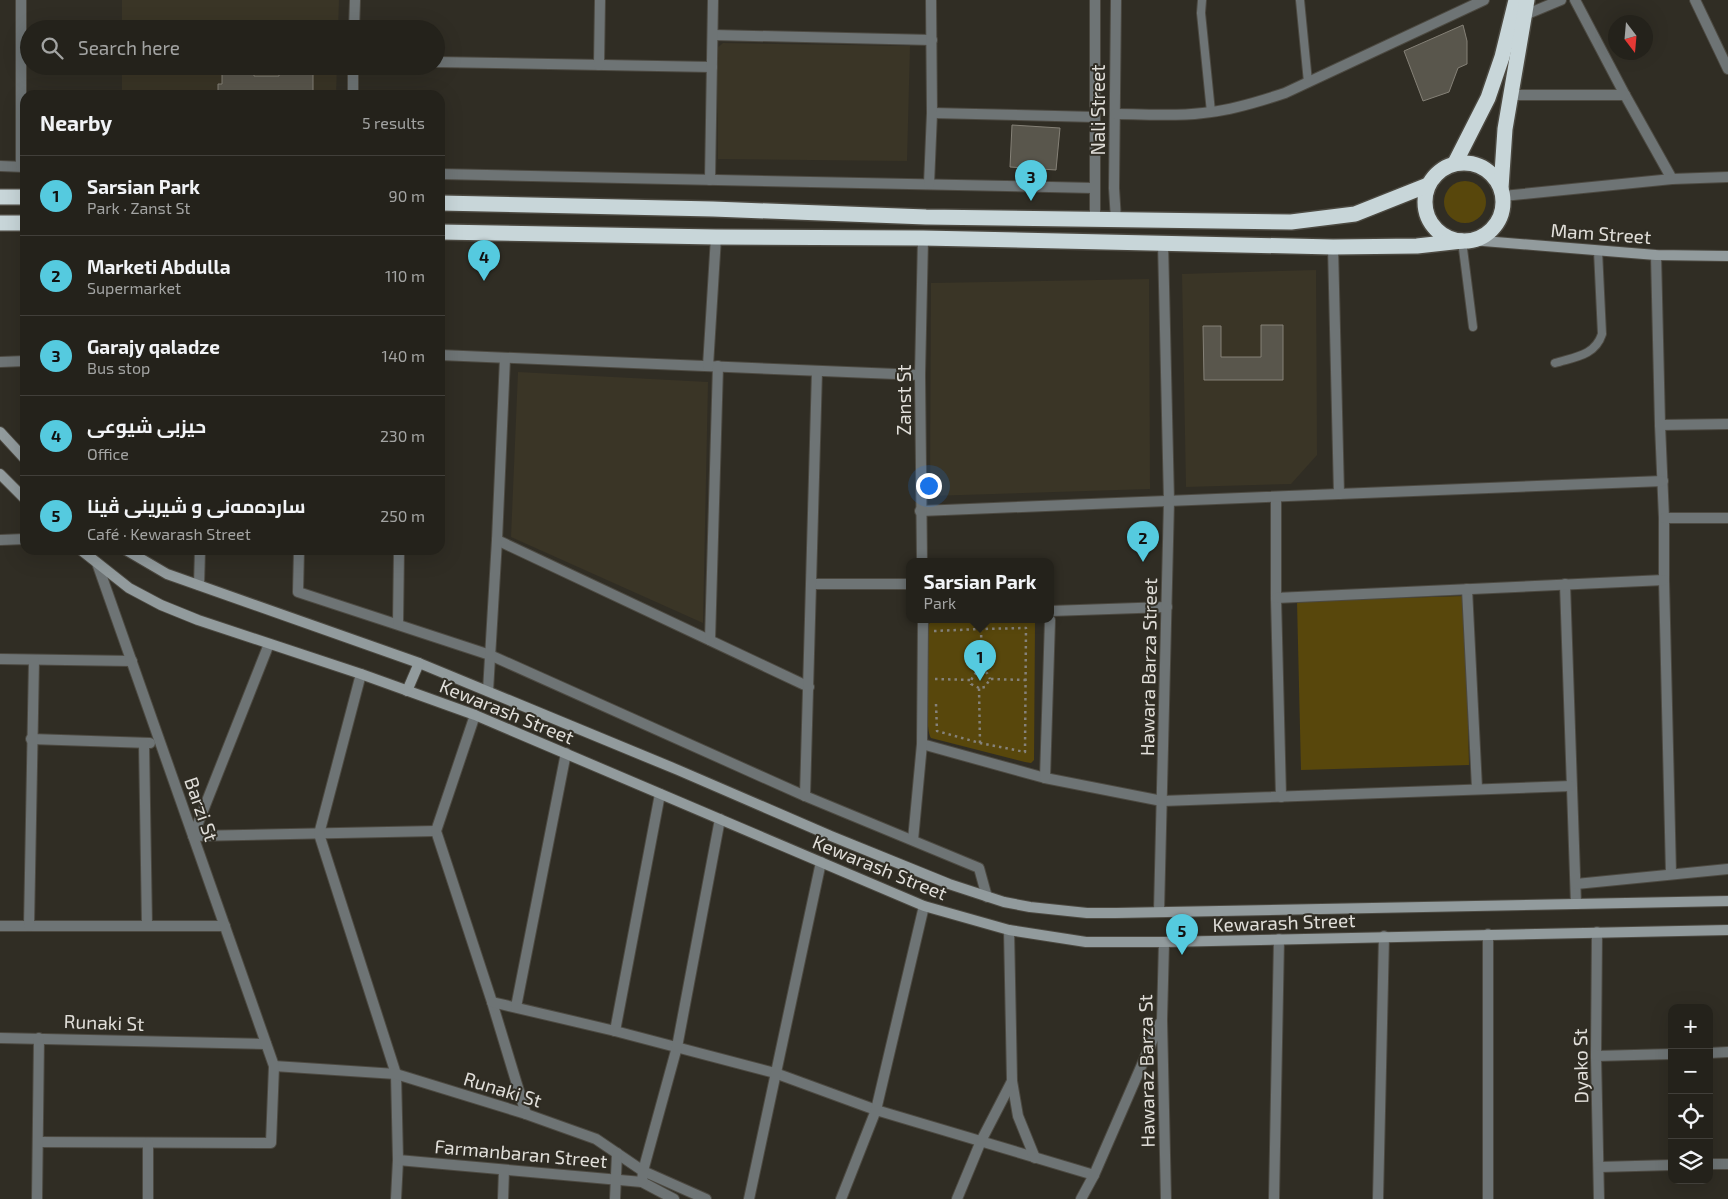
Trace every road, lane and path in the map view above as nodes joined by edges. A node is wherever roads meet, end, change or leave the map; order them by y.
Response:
1 (22, 0) edge
2 (355, 0) edge
3 (600, 0) edge
4 (713, 0) edge
5 (931, 0) edge
6 (1095, 0) edge
7 (1116, 0) edge
8 (1202, 0) edge
9 (1300, 0) edge
10 (1484, 0) edge
11 (1516, 0) edge
12 (1560, 0) edge
13 (1575, 0) edge
14 (1695, 0) edge
15 (1526, 8) edge
16 (22, 20) edge
17 (354, 20) edge
18 (713, 35) junction
19 (932, 40) junction
20 (445, 62) edge
21 (600, 65) junction
22 (712, 67) junction
23 (1728, 69) edge
24 (22, 75) edge
25 (353, 75) edge
26 (1308, 82) junction
27 (23, 90) edge
28 (353, 90) edge
29 (1511, 95) junction
30 (1625, 95) junction
31 (1211, 112) junction
32 (932, 113) junction
33 (1115, 114) junction
34 (1095, 117) junction
35 (1455, 164) junction
36 (0, 166) edge
37 (20, 166) edge
38 (445, 174) edge
39 (1728, 178) edge
40 (1672, 179) junction
41 (710, 180) junction
42 (929, 184) junction
43 (1428, 185) junction
44 (1094, 188) junction
45 (1502, 192) junction
46 (0, 197) edge
47 (20, 197) edge
48 (445, 203) edge
49 (1095, 220) junction
50 (1116, 220) junction
51 (0, 223) edge
52 (20, 223) edge
53 (445, 232) edge
54 (716, 237) junction
55 (923, 238) junction
56 (1466, 241) junction
57 (1163, 243) junction
58 (1333, 247) junction
59 (1598, 251) junction
60 (1656, 255) junction
61 (1728, 256) edge
62 (1473, 327) dead end
63 (445, 356) edge
64 (505, 358) junction
65 (20, 361) edge
66 (0, 362) edge
67 (1555, 363) dead end
68 (713, 366) junction
69 (817, 370) junction
70 (920, 375) junction
71 (1728, 424) edge
72 (1660, 425) junction
73 (0, 432) edge
74 (20, 454) edge
75 (0, 474) edge
76 (1663, 481) junction
77 (20, 494) edge
78 (1339, 494) junction
79 (1276, 497) junction
80 (1169, 501) junction
81 (920, 511) junction
82 (1664, 518) junction
83 (1728, 518) edge
84 (20, 539) edge
85 (0, 540) edge
86 (497, 540) junction
87 (87, 555) edge
88 (135, 555) edge
89 (200, 555) edge
90 (300, 555) edge
91 (399, 555) edge
92 (922, 558) edge
93 (97, 564) junction
94 (1664, 580) junction
95 (199, 584) junction
96 (812, 584) junction
97 (906, 584) edge
98 (1565, 584) junction
99 (1468, 589) junction
100 (1276, 598) junction
101 (1166, 607) junction
102 (1054, 611) edge
103 (923, 623) edge
104 (1050, 623) edge
105 (398, 624) junction
106 (981, 628) junction
107 (710, 640) junction
108 (934, 640) dead end
109 (269, 644) junction
110 (490, 655) junction
111 (0, 659) edge
112 (34, 660) junction
113 (132, 661) junction
114 (419, 663) junction
115 (935, 670) dead end
116 (982, 670) junction
117 (362, 674) junction
118 (990, 679) junction
119 (971, 680) junction
120 (1026, 680) junction
121 (809, 687) junction
122 (979, 688) junction
123 (407, 691) junction
124 (488, 691) junction
125 (936, 697) dead end
126 (475, 714) junction
127 (31, 739) junction
128 (144, 743) junction
129 (980, 743) junction
130 (161, 744) junction
131 (922, 744) junction
132 (566, 753) junction
133 (1045, 778) junction
134 (1571, 786) junction
135 (1477, 788) junction
136 (660, 794) junction
137 (805, 796) junction
138 (1281, 797) junction
139 (1162, 801) junction
140 (720, 819) junction
141 (436, 831) junction
142 (319, 834) junction
143 (193, 836) junction
144 (913, 840) junction
145 (821, 862) junction
146 (1728, 869) edge
147 (1671, 874) junction
148 (1576, 884) junction
149 (987, 897) junction
150 (1728, 901) edge
151 (1576, 904) junction
152 (924, 906) junction
153 (1159, 911) junction
154 (0, 926) edge
155 (29, 926) junction
156 (147, 926) junction
157 (225, 926) junction
158 (1009, 930) junction
159 (1728, 930) edge
160 (1597, 932) junction
161 (1488, 934) junction
162 (1384, 936) junction
163 (1279, 940) junction
164 (1164, 942) junction
165 (492, 1002) junction
166 (516, 1007) junction
167 (1162, 1020) junction
168 (615, 1031) junction
169 (0, 1038) edge
170 (39, 1038) junction
171 (266, 1044) junction
172 (677, 1047) junction
173 (1728, 1052) edge
174 (1713, 1053) edge
175 (1668, 1054) edge
176 (1596, 1056) junction
177 (274, 1066) junction
178 (775, 1073) junction
179 (396, 1074) junction
180 (1012, 1081) junction
181 (876, 1110) junction
182 (526, 1114) junction
183 (981, 1141) junction
184 (38, 1142) junction
185 (148, 1143) junction
186 (617, 1153) junction
187 (1035, 1158) junction
188 (398, 1160) junction
189 (1713, 1164) edge
190 (1728, 1164) edge
191 (1668, 1165) edge
192 (1599, 1167) junction
193 (504, 1170) junction
194 (642, 1176) junction
195 (1094, 1176) junction
196 (615, 1179) junction
197 (37, 1199) edge
198 (148, 1199) edge
199 (396, 1199) edge
200 (503, 1199) edge
201 (615, 1199) edge
202 (674, 1199) edge
203 (706, 1199) edge
204 (749, 1199) edge
205 (841, 1199) edge
206 (957, 1199) edge
207 (1082, 1199) edge
208 (1166, 1199) edge
209 (1274, 1199) edge
210 (1378, 1199) edge
211 (1488, 1199) edge
212 (1600, 1199) edge

1 - 16 street
2 - 17 street
3 - 21 street
4 - 18 street
5 - 19 street
6 - 34 street, Nali Street
7 - 33 street, Nali Street
8 - 31 lane
9 - 26 lane
10 - 26 street
11 - 35 highway
12 - 15 street
13 - 30 street
14 - 23 street
15 - 29 highway
18 - 19 street
18 - 22 street
19 - 32 street
20 - 21 street
21 - 22 street
22 - 41 street
24 - 27 street
25 - 28 street
26 - 31 street
29 - 30 street
29 - 45 highway
30 - 40 street
31 - 33 street
32 - 34 street
32 - 42 street
33 - 50 street, Nali Street
34 - 44 street, Nali Street
35 - 43 highway
35 - 45 highway
36 - 37 street
38 - 41 street
39 - 40 street
40 - 45 street
41 - 42 street
42 - 44 street
43 - 50 highway
43 - 56 highway
44 - 49 street, Nali Street
45 - 56 highway
46 - 47 highway
48 - 49 highway
49 - 50 highway
51 - 52 highway
53 - 54 highway
54 - 55 highway
54 - 68 street
55 - 57 highway
55 - 70 street, Zanst St
56 - 58 highway
56 - 59 main road, Mam Street
56 - 62 lane
57 - 58 highway
57 - 80 street, Hawara Barza Street
58 - 78 street
59 - 60 main road, Mam Street
59 - 67 lane
60 - 61 main road, Mam Street
60 - 72 street
63 - 64 street
64 - 68 street
64 - 86 street
65 - 66 street
68 - 69 street
68 - 107 street
69 - 70 street
69 - 96 street
70 - 81 street, Zanst St
71 - 72 street
72 - 76 street
73 - 74 main road
75 - 77 main road
76 - 78 street
76 - 82 street
78 - 79 street
79 - 80 street
79 - 100 street
80 - 81 street
80 - 101 street, Hawara Barza Street
81 - 92 street, Zanst St
82 - 83 street
82 - 94 street
84 - 85 street
86 - 107 street
86 - 110 street
87 - 93 main road, Kewarash Street
88 - 95 main road, Kewarash Street
89 - 95 street
90 - 105 street
91 - 105 street
93 - 109 main road, Kewarash Street
93 - 113 street, Barzi St
94 - 98 street
94 - 147 street
95 - 114 main road, Kewarash Street
96 - 97 street
96 - 121 street
98 - 99 street
98 - 134 street
99 - 100 street
99 - 135 street
100 - 138 street
101 - 102 street
101 - 139 street, Hawara Barza Street
103 - 131 street
104 - 133 street
105 - 110 street
106 - 108 path
106 - 116 path
106 - 120 path
107 - 121 street
109 - 117 main road, Kewarash Street
109 - 143 street
110 - 124 street
110 - 137 street
111 - 112 street
112 - 113 street
112 - 127 street
113 - 130 street, Barzi St
114 - 123 main road
114 - 124 main road, Kewarash Street
115 - 119 path
116 - 118 path
116 - 119 path
117 - 123 main road, Kewarash Street
117 - 142 street
118 - 120 path
118 - 122 path
119 - 122 path
120 - 129 path
121 - 137 street
122 - 129 path
123 - 126 main road, Kewarash Street
124 - 149 main road, Kewarash Street
125 - 129 path
126 - 132 main road, Kewarash Street
126 - 141 street
127 - 128 street
127 - 155 street
128 - 130 street
128 - 156 street
130 - 143 street, Barzi St
131 - 133 street
131 - 144 street
132 - 136 main road, Kewarash Street
132 - 166 street
133 - 139 street
134 - 135 street
134 - 148 street
135 - 138 street
136 - 140 main road, Kewarash Street
136 - 168 street
137 - 144 street
138 - 139 street
139 - 153 street, Hawara Barza Street
140 - 145 main road, Kewarash Street
140 - 172 street
141 - 142 street
141 - 165 street
142 - 143 street
142 - 179 street
143 - 157 street, Barzi St
144 - 149 street
145 - 152 main road, Kewarash Street
145 - 178 street
146 - 147 street
147 - 148 street
148 - 151 street
149 - 153 main road, Kewarash Street
150 - 151 main road, Kewarash Street
151 - 153 main road, Kewarash Street
152 - 158 main road, Kewarash Street
152 - 181 street
154 - 155 street
155 - 156 street
156 - 157 street
157 - 171 street, Barzi St
158 - 164 main road, Kewarash Street
158 - 180 street
159 - 160 main road, Kewarash Street
160 - 161 main road, Kewarash Street
160 - 176 street, Dyako St
161 - 162 main road, Kewarash Street
161 - 211 street
162 - 163 main road, Kewarash Street
162 - 210 street
163 - 164 main road, Kewarash Street
163 - 209 street
164 - 167 street, Hawaraz Barza St
165 - 166 street
165 - 182 street
166 - 168 street
167 - 195 street
167 - 208 street, Hawaraz Barza St
168 - 172 street
169 - 170 street, Runaki St
170 - 171 street, Runaki St
170 - 184 street
171 - 177 street, Barzi St
172 - 178 street
172 - 194 street
173 - 174 street
175 - 176 street
176 - 192 street, Dyako St
177 - 179 street, Runaki St
177 - 185 street
178 - 181 street
178 - 204 street
179 - 182 street, Runaki St
179 - 188 street
180 - 183 street
180 - 187 street
181 - 183 street
181 - 205 street
182 - 186 street, Runaki St
183 - 187 street
183 - 206 street
184 - 185 street
184 - 197 street
185 - 198 street
186 - 194 street, Runaki St
186 - 196 street
187 - 195 street
188 - 193 street, Farmanbaran Street
188 - 199 street
189 - 190 street
191 - 192 street
192 - 212 street, Dyako St
193 - 196 street, Farmanbaran Street
193 - 200 street
194 - 196 street, Farmanbaran Street
194 - 202 street, Runaki St
194 - 203 street, Runaki St
195 - 207 street
196 - 201 street

